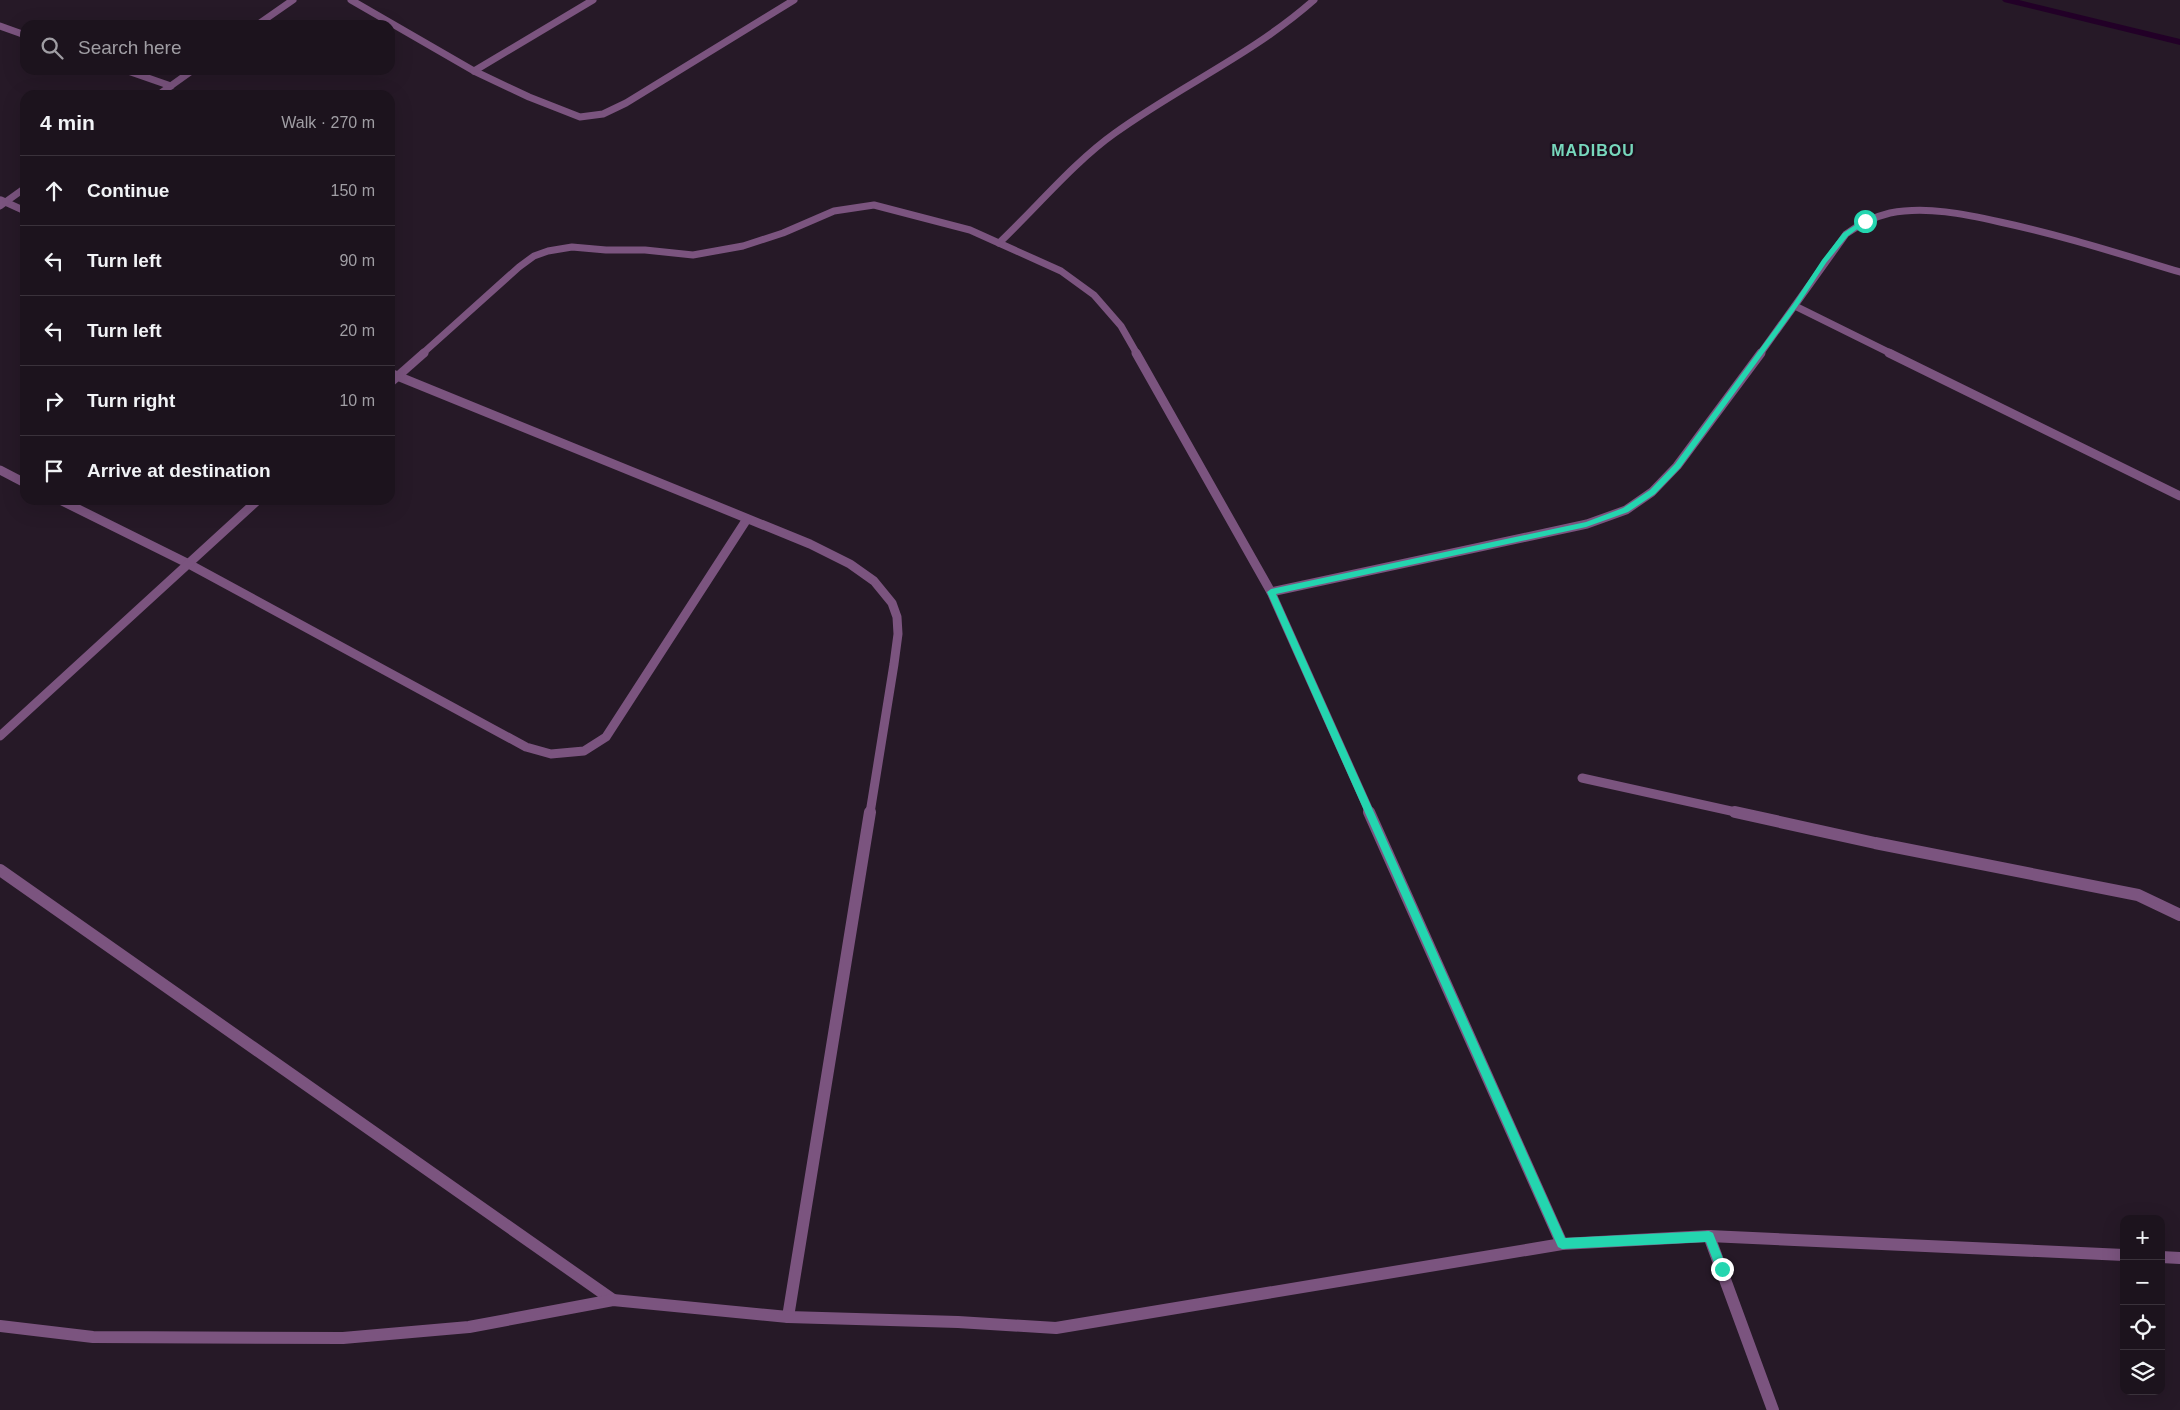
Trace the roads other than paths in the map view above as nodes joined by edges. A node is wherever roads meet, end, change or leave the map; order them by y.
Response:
1 (293, 0) edge
2 (351, 0) edge
3 (593, 0) edge
4 (794, 0) edge
5 (1314, 0) edge
6 (264, 20) edge
7 (386, 20) edge
8 (395, 25) edge
9 (0, 26) edge
10 (20, 33) edge
11 (474, 71) junction
12 (139, 75) edge
13 (186, 75) edge
14 (171, 86) junction
15 (165, 90) edge
16 (20, 191) edge
17 (2, 203) edge
18 (20, 209) edge
19 (999, 243) junction
20 (2180, 272) edge
21 (1795, 306) junction
22 (395, 375) edge
23 (395, 378) edge
24 (0, 470) edge
25 (20, 480) edge
26 (2180, 496) edge
27 (70, 505) edge
28 (252, 505) edge
29 (747, 519) junction
30 (187, 563) junction
31 (1271, 592) junction
32 (0, 736) edge
33 (1582, 778) dead end
34 (0, 870) edge
35 (2180, 915) edge
36 (1709, 1236) junction
37 (1562, 1244) junction
38 (2120, 1255) edge
39 (2165, 1257) edge
40 (2180, 1258) edge
41 (613, 1300) junction
42 (788, 1317) junction
43 (0, 1326) edge
44 (1773, 1410) edge

1 - 6 street
2 - 7 street
3 - 11 street
4 - 11 street
5 - 19 street
8 - 11 street
9 - 10 street
12 - 14 street
13 - 14 street
14 - 15 street
16 - 17 street
17 - 18 street
19 - 22 street
19 - 31 street
20 - 21 street
21 - 26 street
21 - 31 street
23 - 29 street
24 - 25 street
27 - 30 street
28 - 30 street
29 - 30 street
29 - 42 street
30 - 32 street
31 - 37 street
33 - 35 street
34 - 41 street
36 - 37 street
36 - 38 street
36 - 44 street
37 - 42 street
39 - 40 street
41 - 42 street
41 - 43 street

